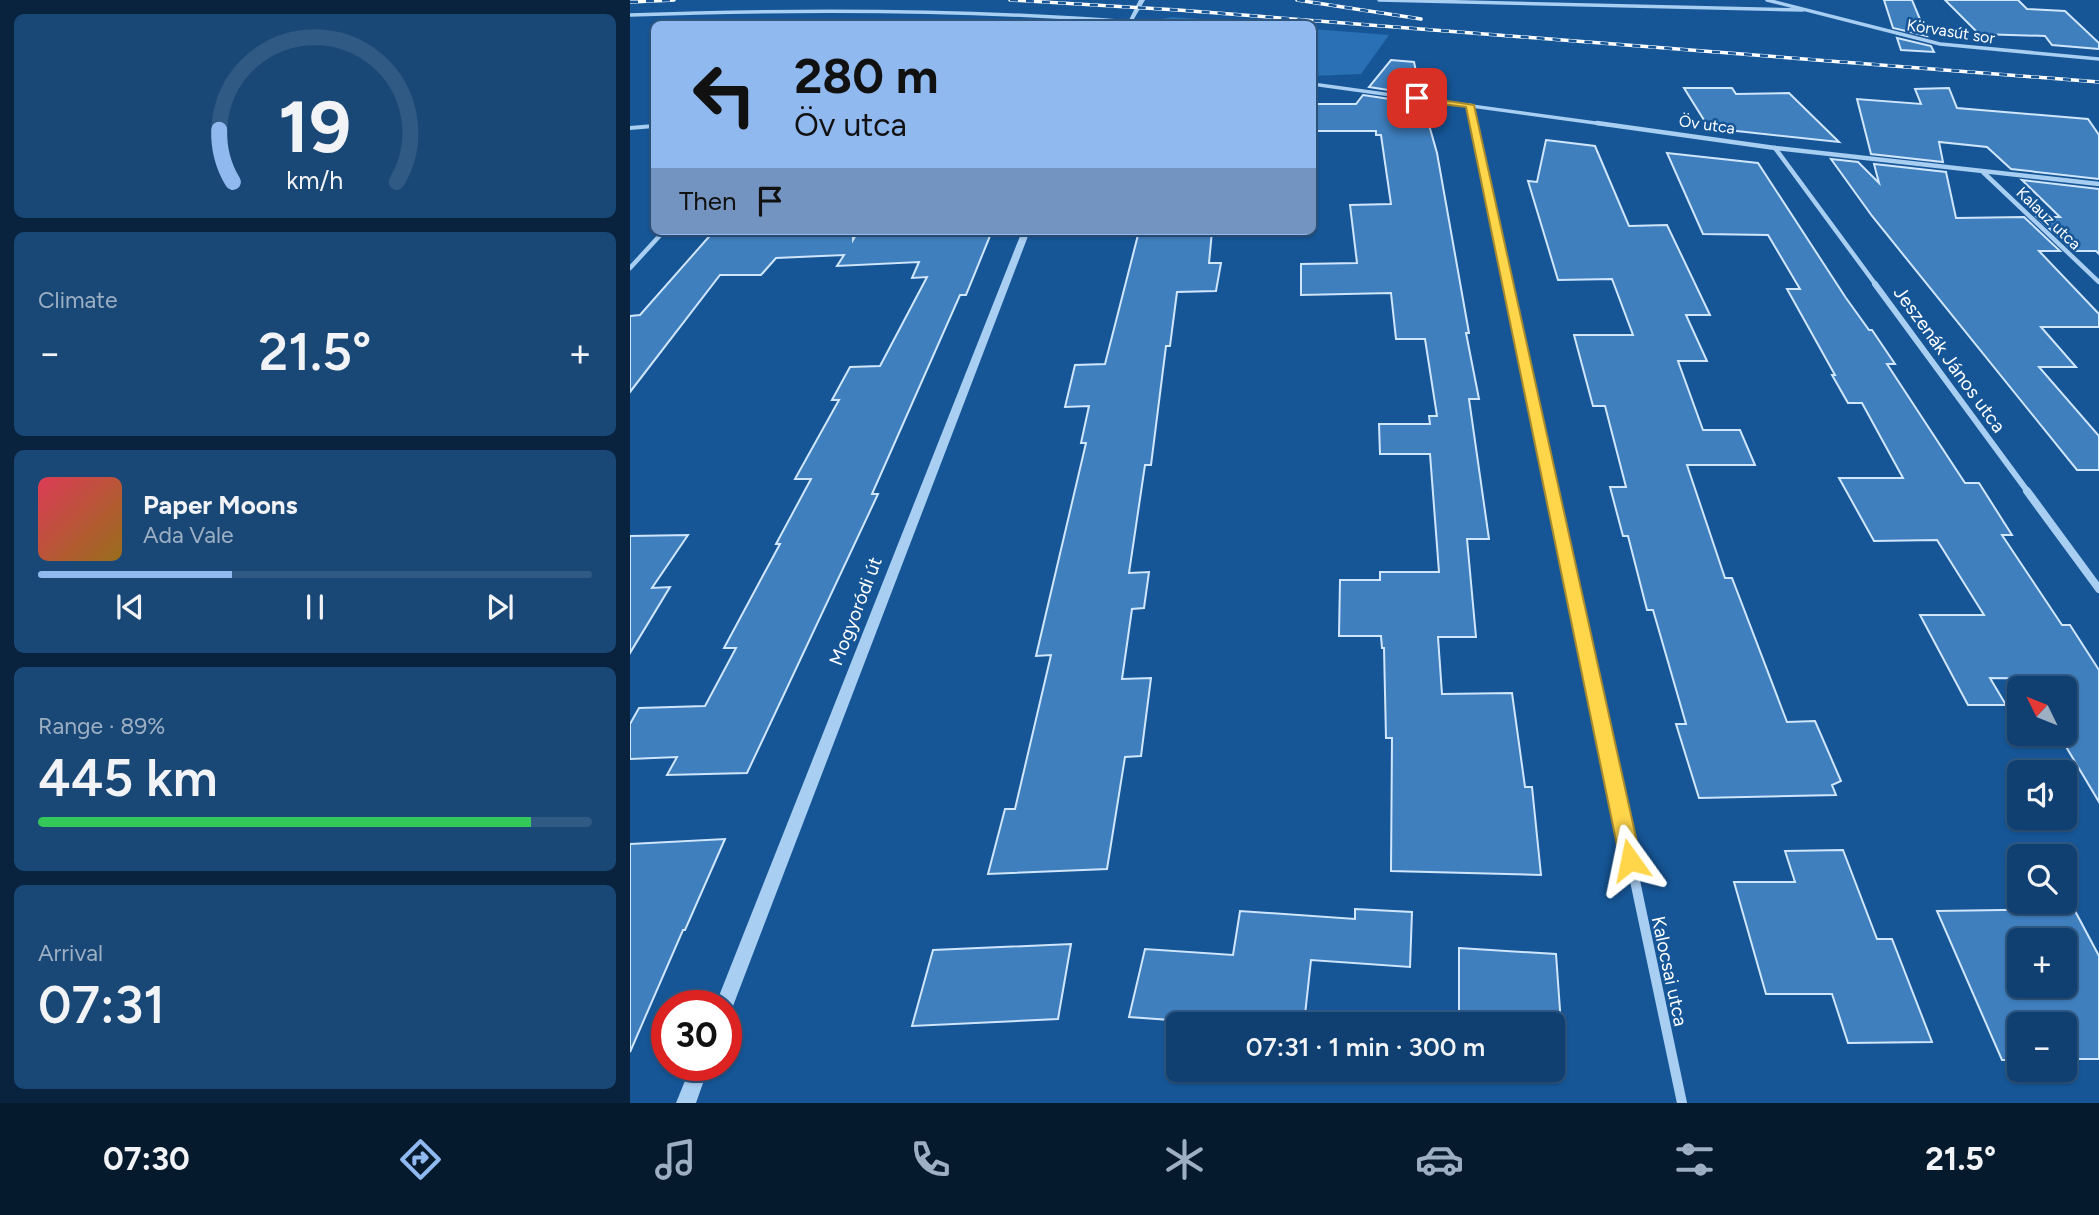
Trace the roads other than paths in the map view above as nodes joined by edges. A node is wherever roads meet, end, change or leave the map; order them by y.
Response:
1 (1142, 0) edge
2 (1379, 0) edge
3 (1767, 0) edge
4 (1802, 10) junction
5 (630, 15) edge
6 (1109, 21) edge
7 (1131, 21) edge
8 (2099, 59) edge
9 (1316, 85) edge
10 (1470, 105) junction
11 (651, 126) edge
12 (630, 128) edge
13 (1775, 148) junction
14 (1983, 171) junction
15 (2099, 184) edge
16 (660, 235) edge
17 (1024, 235) edge
18 (630, 268) edge
19 (2099, 282) edge
20 (2099, 589) edge
21 (730, 990) edge
22 (695, 1081) edge
23 (686, 1103) edge
24 (1682, 1103) edge

1 - 7 street
2 - 4 street
3 - 4 street
4 - 8 street, Körvasút sor
5 - 6 street
9 - 10 street, Öv utca
10 - 13 street, Öv utca
10 - 24 street, Kalocsai utca
11 - 12 street
13 - 14 street, Öv utca
13 - 20 street, Jeszenák János utca
14 - 15 street, Öv utca
14 - 19 street, Kalauz utca
16 - 18 street
17 - 21 street, Mogyoródi út
22 - 23 street

